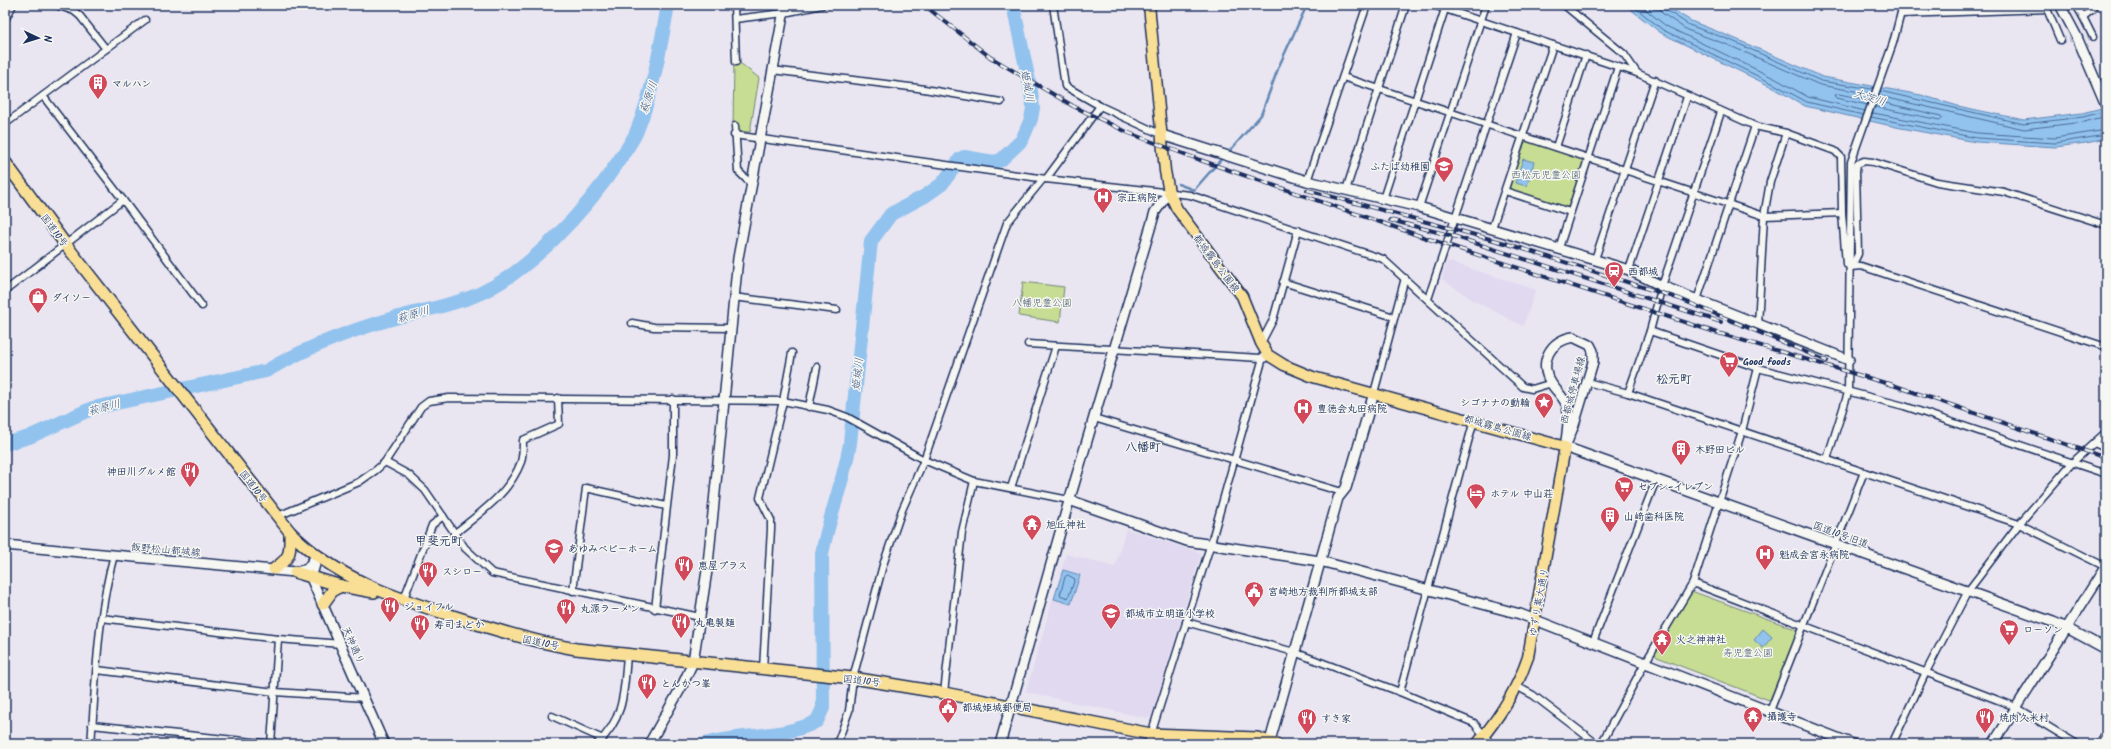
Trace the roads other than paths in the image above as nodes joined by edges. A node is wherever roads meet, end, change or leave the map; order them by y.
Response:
1 (13, 5) edge
2 (56, 5) edge
3 (734, 5) edge
4 (822, 5) edge
5 (1052, 5) edge
6 (1149, 5) edge
7 (1367, 5) edge
8 (1406, 5) edge
9 (1433, 5) edge
10 (1486, 5) edge
11 (1564, 5) edge
12 (1903, 5) edge
13 (2060, 5) edge
14 (2076, 5) edge
15 (2093, 5) edge
16 (2046, 7) edge
17 (1975, 8) edge
18 (785, 9) edge
19 (1445, 9) junction
20 (1901, 14) junction
21 (2083, 17) junction
22 (735, 19) junction
23 (5, 20) edge
24 (145, 20) dead end
25 (1480, 21) junction
26 (1518, 33) junction
27 (2092, 37) dead end
28 (2060, 40) dead end
29 (1553, 45) junction
30 (106, 49) junction
31 (1586, 55) junction
32 (736, 62) dead end
33 (1618, 67) junction
34 (772, 70) junction
35 (1637, 73) junction
36 (1343, 77) junction
37 (1655, 80) junction
38 (1380, 89) junction
39 (43, 96) junction
40 (1687, 97) junction
41 (1415, 101) junction
42 (1001, 102) dead end
43 (2106, 105) edge
44 (1100, 106) junction
45 (1450, 112) junction
46 (1721, 112) junction
47 (5, 124) edge
48 (1486, 124) junction
49 (735, 126) dead end
50 (1755, 126) junction
51 (1786, 133) junction
52 (734, 135) junction
53 (1162, 135) junction
54 (1522, 136) junction
55 (761, 138) junction
56 (1556, 147) junction
57 (1588, 158) junction
58 (5, 162) edge
59 (1625, 170) junction
60 (1044, 179) junction
61 (1308, 181) junction
62 (1660, 182) junction
63 (751, 184) junction
64 (1346, 190) junction
65 (1505, 190) junction
66 (1169, 192) junction
67 (1694, 192) junction
68 (1383, 199) junction
69 (123, 200) junction
70 (1728, 204) junction
71 (1419, 207) junction
72 (1570, 212) junction
73 (1842, 213) junction
74 (1764, 216) junction
75 (1456, 218) junction
76 (2106, 226) edge
77 (1492, 228) junction
78 (1298, 230) junction
79 (66, 245) junction
80 (1559, 248) junction
81 (1595, 259) junction
82 (1851, 267) junction
83 (1629, 270) junction
84 (1405, 278) junction
85 (1283, 282) junction
86 (1662, 286) junction
87 (5, 291) edge
88 (733, 297) junction
89 (1428, 299) junction
90 (1697, 300) junction
91 (202, 306) dead end
92 (837, 310) dead end
93 (1394, 316) junction
94 (632, 323) dead end
95 (1758, 325) junction
96 (730, 328) junction
97 (1650, 331) junction
98 (1261, 343) junction
99 (1028, 344) dead end
100 (1056, 346) junction
101 (2106, 347) edge
102 (1115, 348) junction
103 (792, 353) dead end
104 (1268, 355) junction
105 (1849, 360) junction
106 (817, 367) dead end
107 (1758, 368) junction
108 (1586, 382) junction
109 (1552, 383) junction
110 (1374, 393) junction
111 (1628, 393) junction
112 (1848, 393) junction
113 (558, 398) junction
114 (673, 399) junction
115 (723, 401) junction
116 (783, 401) junction
117 (809, 407) junction
118 (1094, 418) junction
119 (1474, 420) junction
120 (1742, 431) junction
121 (2106, 432) edge
122 (2094, 443) junction
123 (1566, 447) junction
124 (2106, 448) edge
125 (1234, 459) junction
126 (1827, 459) junction
127 (924, 460) junction
128 (385, 462) junction
129 (2073, 462) junction
130 (1864, 472) junction
131 (2106, 474) edge
132 (1656, 480) junction
133 (974, 481) junction
134 (1011, 488) junction
135 (1342, 492) junction
136 (1069, 500) junction
137 (1718, 501) junction
138 (666, 506) junction
139 (278, 516) junction
140 (443, 516) junction
141 (2019, 524) junction
142 (290, 532) junction
143 (454, 534) junction
144 (1211, 543) junction
145 (1835, 544) junction
146 (5, 546) edge
147 (114, 555) junction
148 (318, 555) junction
149 (1320, 561) junction
150 (2106, 567) edge
151 (274, 570) junction
152 (295, 572) junction
153 (311, 578) junction
154 (1693, 583) junction
155 (341, 586) junction
156 (1428, 589) junction
157 (573, 591) junction
158 (1968, 591) junction
159 (382, 593) junction
160 (403, 601) junction
161 (322, 604) junction
162 (655, 609) junction
163 (700, 617) junction
164 (101, 618) junction
165 (1536, 619) junction
166 (1186, 622) junction
167 (1804, 624) junction
168 (2067, 628) junction
169 (278, 639) junction
170 (1593, 642) junction
171 (342, 644) junction
172 (2106, 649) edge
173 (1294, 652) junction
174 (627, 655) junction
175 (693, 662) junction
176 (1645, 663) junction
177 (763, 669) junction
178 (97, 670) junction
179 (1926, 672) junction
180 (854, 678) junction
181 (1516, 686) junction
182 (274, 692) junction
183 (1400, 692) junction
184 (944, 693) junction
185 (365, 698) junction
186 (1010, 706) junction
187 (2016, 707) junction
188 (1770, 711) junction
189 (552, 716) dead end
190 (92, 725) junction
191 (2106, 733) edge
192 (1484, 735) junction
193 (603, 738) junction
194 (1150, 739) edge
195 (1272, 743) edge
196 (91, 744) edge
197 (271, 744) edge
198 (384, 744) edge
199 (597, 744) edge
200 (649, 744) edge
201 (837, 744) edge
202 (1000, 744) edge
203 (1477, 744) edge
204 (1491, 744) edge
205 (1598, 744) edge
206 (1601, 744) edge
207 (1853, 744) edge
208 (1892, 744) edge
209 (1993, 744) edge
210 (2077, 744) edge
211 (2099, 744) edge

1 - 23 street
2 - 30 street
3 - 22 street
4 - 18 street
5 - 44 street
6 - 53 main road, 都城霧島公園線
7 - 36 street
8 - 38 street
9 - 19 street
10 - 25 street
11 - 35 street
12 - 20 street
13 - 43 street
14 - 21 street
15 - 21 street
16 - 17 street
16 - 28 street
17 - 20 street
18 - 22 street
18 - 34 street
19 - 25 street
19 - 41 street
20 - 82 street
21 - 27 street
22 - 32 street
24 - 30 street
25 - 26 street
25 - 45 street
26 - 29 street
26 - 48 street
29 - 31 street
29 - 54 street
30 - 39 street
31 - 33 street
31 - 56 street
33 - 35 street
33 - 57 street
34 - 42 street
34 - 55 street
35 - 37 street
36 - 38 street
36 - 61 street
37 - 40 street
37 - 59 street
38 - 41 street
38 - 64 street
39 - 47 street
39 - 69 street
40 - 46 street
40 - 62 street
41 - 45 street
41 - 68 street
44 - 53 street
44 - 60 street
45 - 48 street
45 - 71 street
46 - 50 street
46 - 67 street
48 - 54 street
48 - 75 street
49 - 52 street
50 - 51 street
50 - 70 street
51 - 73 street
51 - 74 street
52 - 55 street
52 - 63 street
53 - 61 street
53 - 66 main road, 都城霧島公園線
54 - 56 street
54 - 65 street
55 - 60 street
55 - 63 street
56 - 57 street
57 - 59 street
57 - 72 street
58 - 79 highway, 国道10号
59 - 62 street
59 - 81 street
60 - 66 street
60 - 127 street
61 - 64 street
62 - 67 street
62 - 83 street
63 - 88 street
64 - 68 street
65 - 72 street
65 - 77 street
66 - 78 street
66 - 98 main road, 都城霧島公園線
66 - 102 street
67 - 70 street
67 - 86 street
68 - 71 street
69 - 79 street
69 - 91 street
70 - 74 street
70 - 90 street
71 - 75 street
72 - 80 street
73 - 74 street
73 - 82 street
74 - 95 street
75 - 77 street
75 - 89 street
76 - 82 street
77 - 80 street
78 - 84 street
78 - 85 street
79 - 87 street
79 - 139 highway, 国道10号
80 - 81 street
81 - 83 street
82 - 101 street
82 - 105 street
83 - 86 street
84 - 89 street
84 - 93 street
85 - 93 street
85 - 98 street
86 - 90 street
86 - 97 street
88 - 92 street
88 - 96 street
89 - 109 street
90 - 95 street
93 - 110 street
94 - 96 street
95 - 105 street
96 - 115 street
97 - 107 street
97 - 111 street
98 - 104 main road, 都城霧島公園線
99 - 100 street
100 - 102 street
100 - 134 street
102 - 104 street
102 - 118 street
103 - 116 street
104 - 110 main road, 都城霧島公園線
104 - 125 street
105 - 112 street
106 - 117 street
107 - 112 street
107 - 120 street
108 - 109 street, 西都城停車場線
108 - 111 street
108 - 123 street, 西都城停車場線
109 - 123 street, 西都城停車場線
110 - 119 main road, 都城霧島公園線
110 - 135 street
111 - 120 street
112 - 126 street
112 - 129 street
113 - 114 street
113 - 128 street
113 - 143 street
114 - 115 street
114 - 138 street
115 - 116 street
115 - 163 street
116 - 117 street
116 - 177 street
117 - 127 street
118 - 125 street
118 - 136 street
119 - 123 main road, 都城霧島公園線
119 - 156 street
120 - 126 street
120 - 137 street
121 - 122 street
122 - 124 street
122 - 129 street
123 - 132 street, 国道10号旧道
123 - 165 main road, ゆずり葉大通り
125 - 135 street
125 - 144 street
126 - 130 street
127 - 133 street
127 - 180 street
128 - 139 street
128 - 140 street
129 - 131 street
129 - 141 street
130 - 141 street
130 - 145 street
132 - 137 street, 国道10号旧道
132 - 170 street
133 - 134 street
133 - 184 street
134 - 136 street
135 - 149 street
136 - 144 street
136 - 186 street
137 - 145 street, 国道10号旧道
137 - 154 street
138 - 157 street
138 - 162 street
139 - 142 highway, 国道10号
140 - 143 street
140 - 160 street
141 - 150 street
141 - 158 street
142 - 148 highway, 国道10号
142 - 151 highway
143 - 157 street
144 - 149 street
144 - 166 street
145 - 158 street, 国道10号旧道
145 - 167 street
146 - 147 street, 飯野松山都城線
147 - 151 street, 飯野松山都城線
147 - 164 street
148 - 152 street
148 - 153 street
148 - 159 highway, 国道10号
149 - 156 street
149 - 173 street
150 - 168 street
151 - 152 street, 飯野松山都城線
152 - 153 highway
153 - 155 highway
153 - 161 street, 天神通り
154 - 167 street
154 - 176 street
155 - 159 highway
155 - 161 highway
156 - 165 street
156 - 183 street
157 - 162 street
158 - 168 street, 国道10号旧道
158 - 179 street
159 - 160 highway, 国道10号
160 - 174 highway, 国道10号
161 - 171 street, 天神通り
162 - 163 street
163 - 175 street
164 - 169 street
164 - 178 street
165 - 170 street
165 - 181 main road, ゆずり葉大通り
166 - 173 street
166 - 194 street
167 - 179 street
167 - 188 street
168 - 172 street, 国道10号旧道
168 - 187 street
169 - 171 street
169 - 182 street
170 - 176 street
171 - 185 street, 天神通り
173 - 183 street
173 - 195 street
174 - 175 highway, 国道10号
174 - 193 street
175 - 177 highway, 国道10号
175 - 200 street
176 - 188 street
176 - 206 street
177 - 180 highway, 国道10号
178 - 182 street
178 - 190 street
179 - 187 street
179 - 208 street
180 - 184 highway, 国道10号
180 - 201 street
181 - 192 main road, ゆずり葉大通り
181 - 205 street
182 - 185 street
182 - 197 street
183 - 192 street
184 - 186 highway, 国道10号
185 - 198 street, 天神通り
186 - 194 highway, 国道10号
186 - 202 street
187 - 209 street
187 - 210 street
188 - 207 street
189 - 193 street
190 - 196 street
190 - 197 street
191 - 211 street
192 - 203 main road, ゆずり葉大通り
192 - 204 street
193 - 199 street
194 - 195 highway, 国道10号

